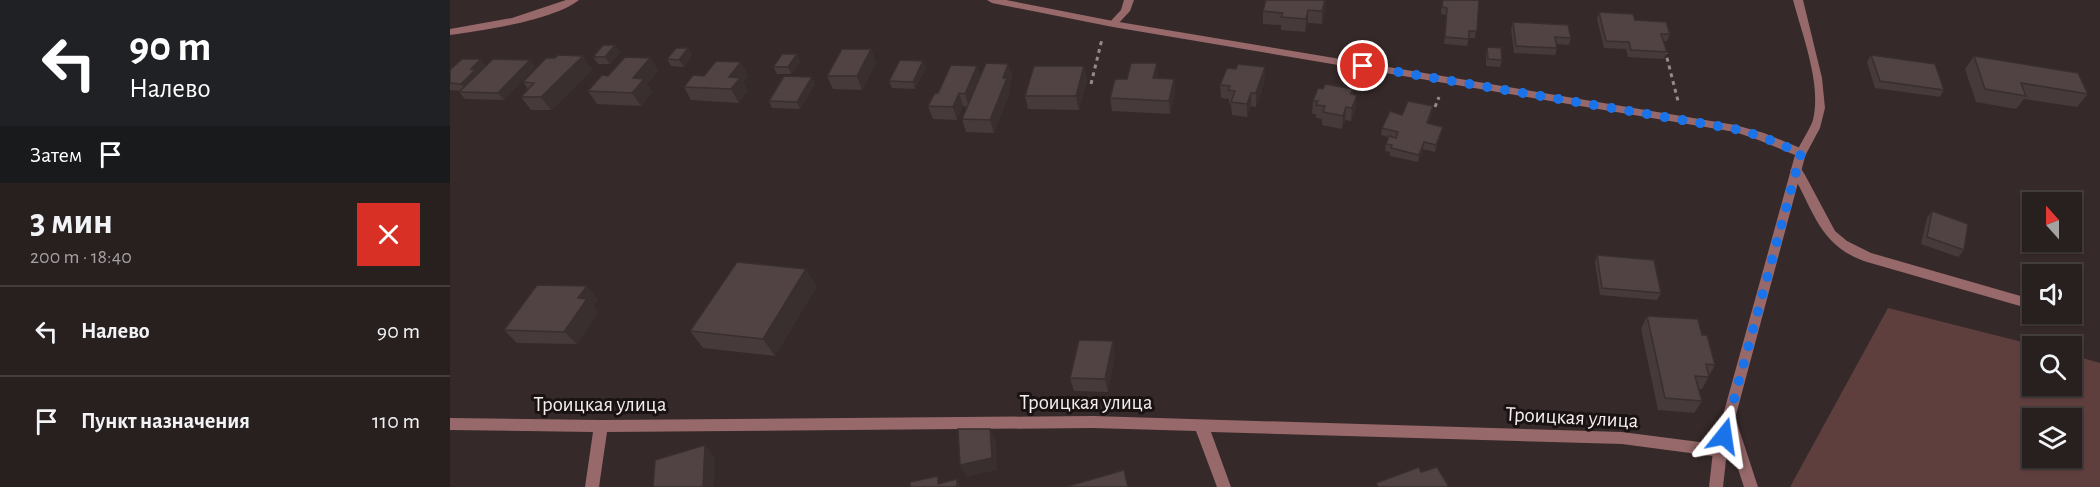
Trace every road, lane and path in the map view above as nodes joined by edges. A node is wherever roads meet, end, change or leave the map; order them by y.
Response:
1 (574, 0) edge
2 (993, 0) edge
3 (1129, 0) edge
4 (1798, 0) edge
5 (1113, 24) junction
6 (450, 32) edge
7 (1662, 41) edge
8 (1091, 84) dead end
9 (1684, 121) junction
10 (1801, 153) junction
11 (1796, 171) junction
12 (2022, 302) edge
13 (1729, 420) junction
14 (450, 424) edge
15 (1201, 425) junction
16 (601, 426) junction
17 (1720, 451) junction
18 (592, 487) edge
19 (1224, 487) edge
20 (1716, 487) edge
21 (1751, 487) edge

1 - 6 street
2 - 5 street
3 - 5 street
4 - 10 street
5 - 8 path
5 - 9 street
7 - 9 path
9 - 10 street
10 - 11 street
11 - 12 street
11 - 13 street
13 - 17 street
13 - 21 street
14 - 16 street, Троицкая улица
15 - 16 street, Троицкая улица
15 - 17 street, Троицкая улица
15 - 19 street
16 - 18 street
17 - 20 street

